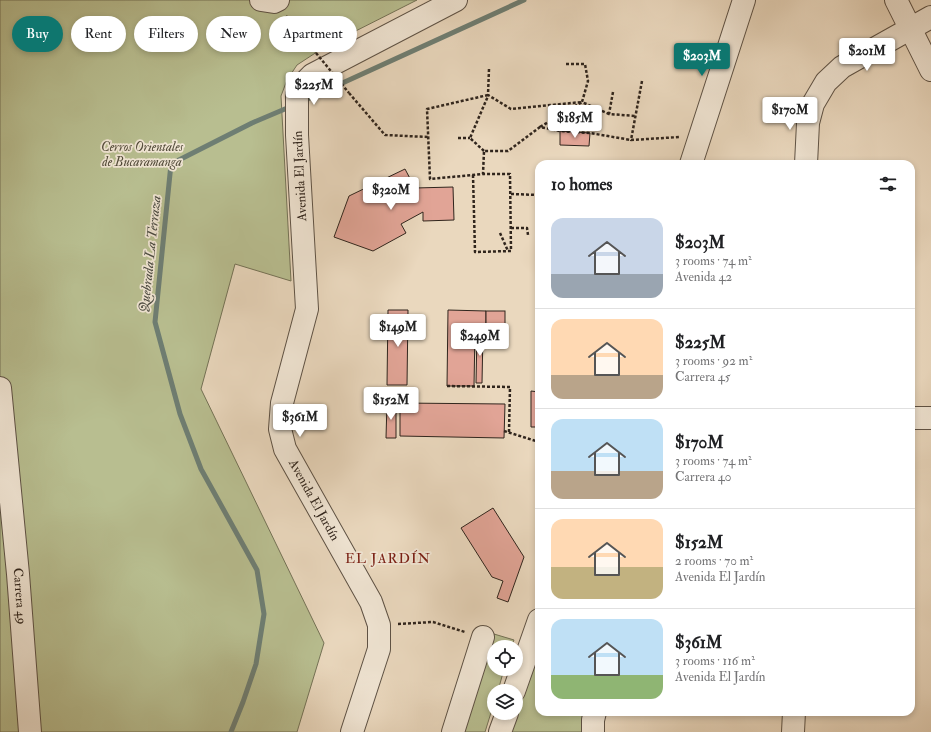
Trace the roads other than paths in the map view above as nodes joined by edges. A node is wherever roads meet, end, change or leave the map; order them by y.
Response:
1 (456, 0) edge
2 (744, 0) edge
3 (896, 0) edge
4 (931, 17) edge
5 (910, 29) junction
6 (931, 70) edge
7 (692, 160) edge
8 (806, 160) edge
9 (0, 388) edge
10 (915, 418) edge
11 (931, 418) edge
12 (535, 631) edge
13 (483, 637) road end
14 (516, 684) edge
15 (594, 716) edge
16 (794, 716) edge
17 (504, 720) edge
18 (30, 732) edge
19 (352, 732) edge
20 (454, 732) edge
21 (500, 732) edge
22 (593, 732) edge
23 (793, 732) edge

1 - 19 street, Avenida El Jardín
2 - 7 street
3 - 5 street
4 - 5 street
5 - 6 street
5 - 8 street
9 - 18 street, Carrera 49
10 - 11 street
12 - 14 street
13 - 20 street
15 - 22 street
16 - 23 street
17 - 21 street

